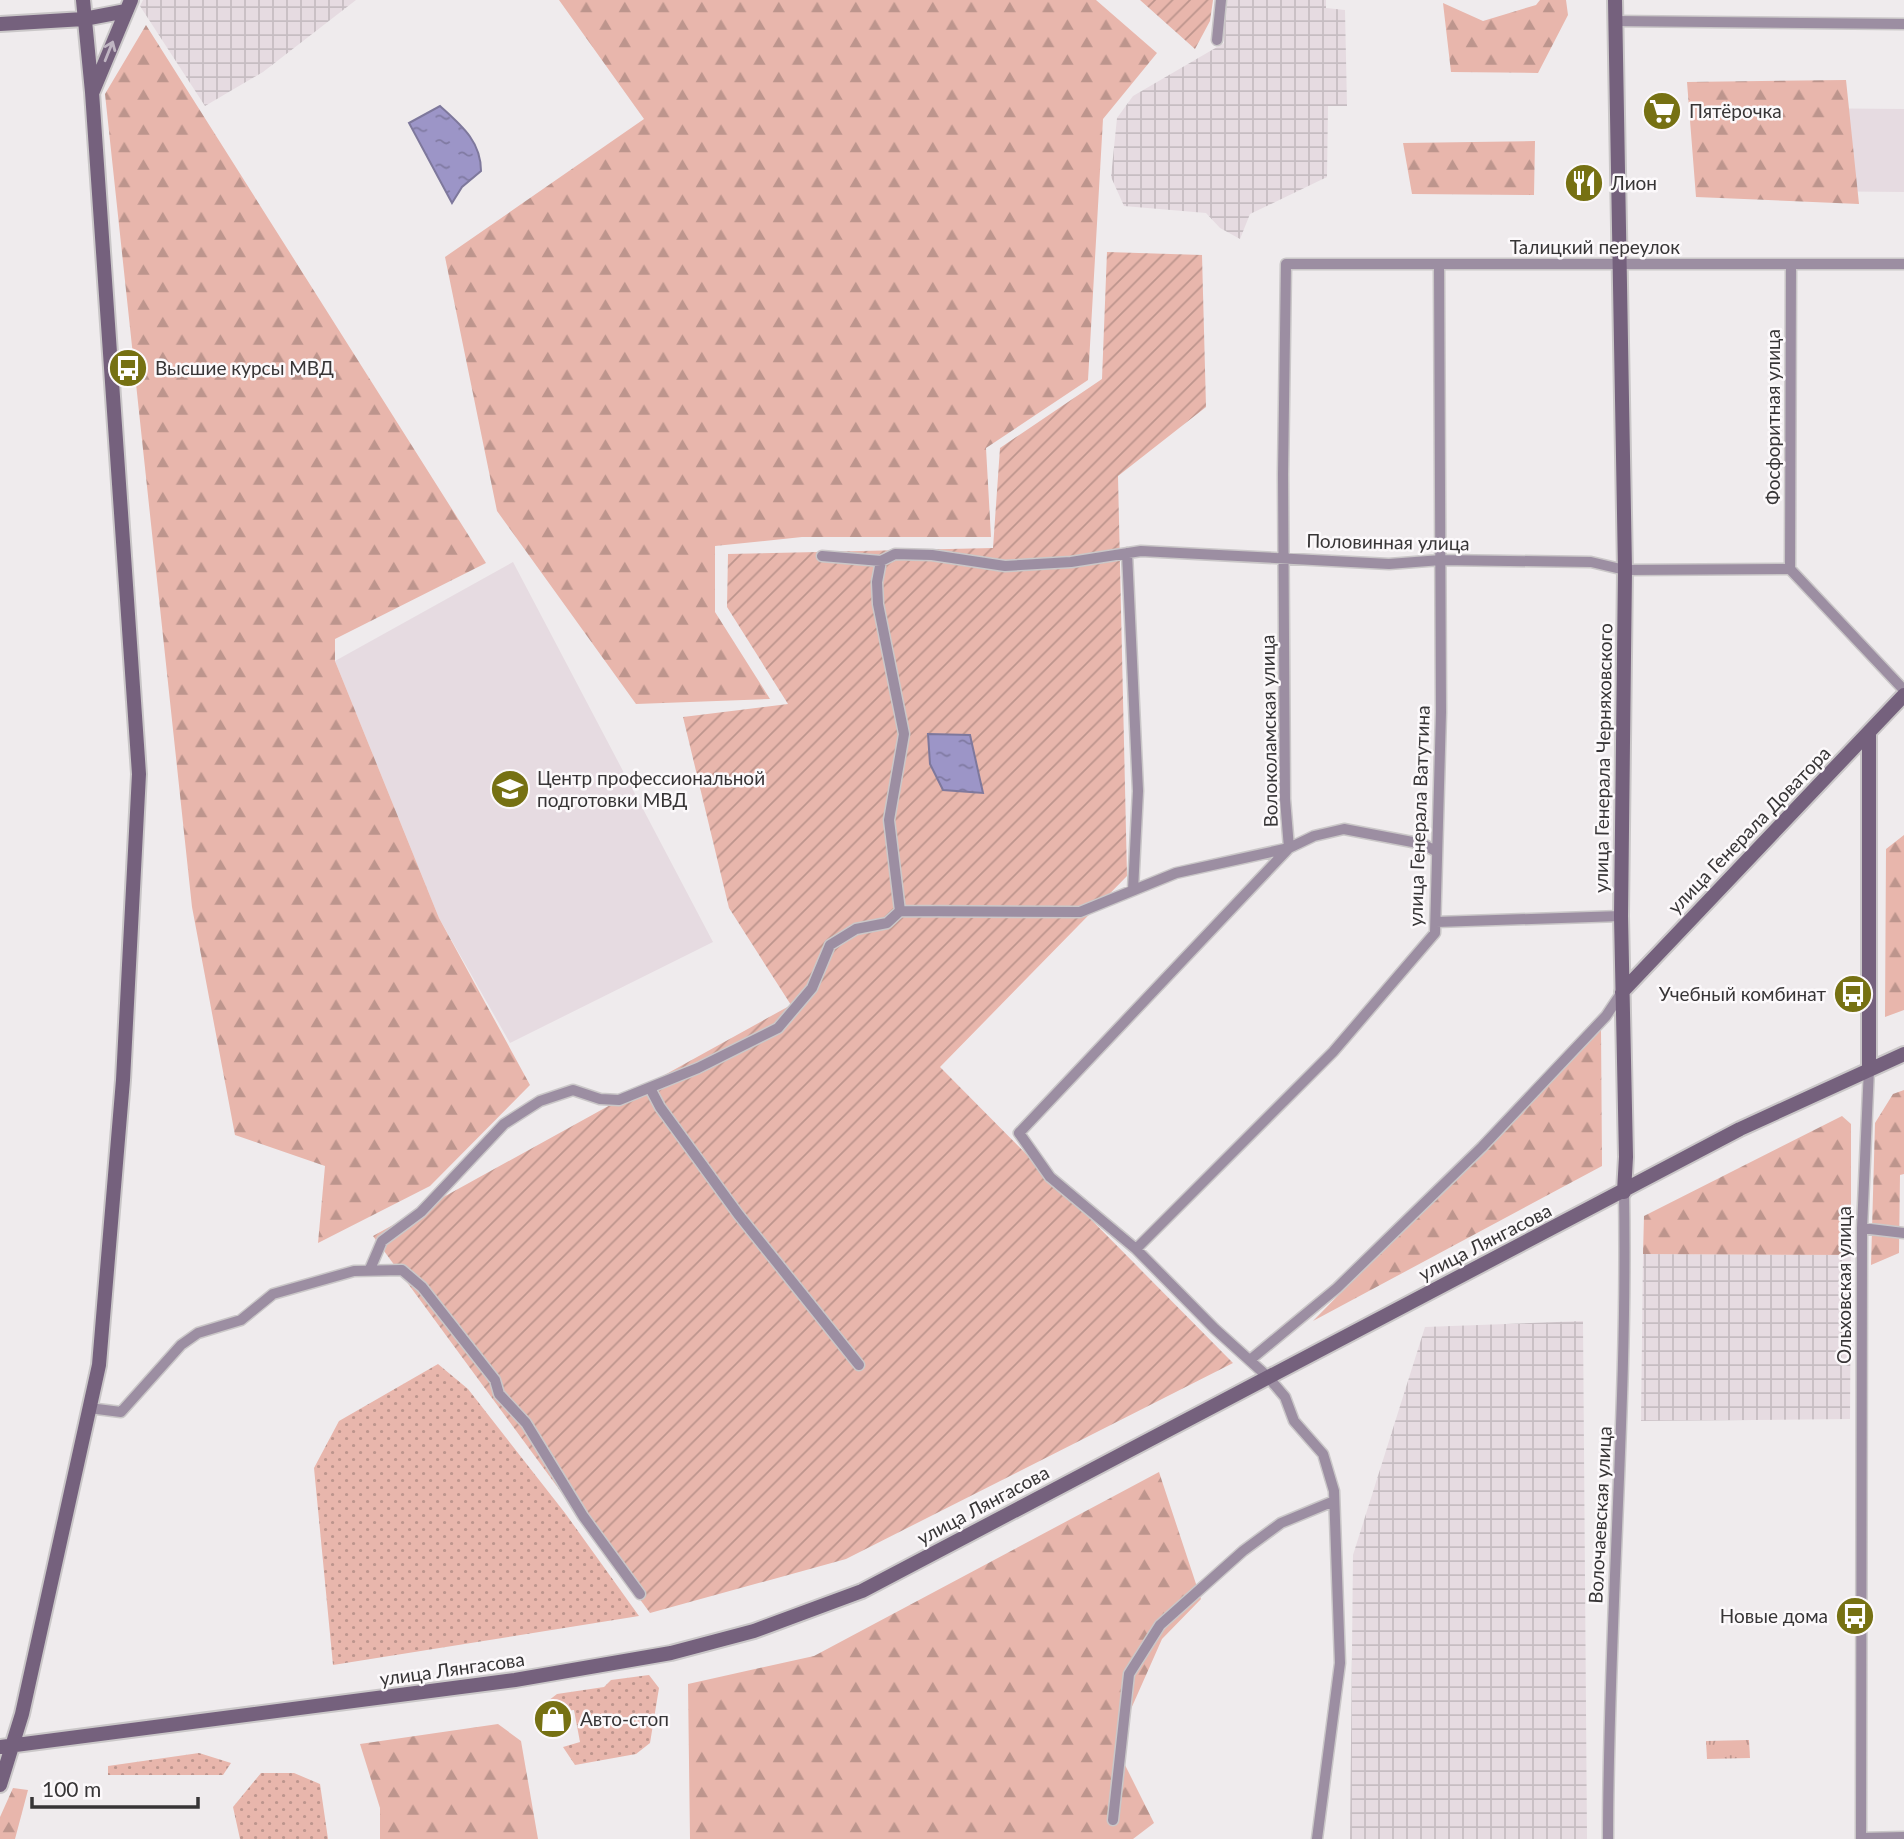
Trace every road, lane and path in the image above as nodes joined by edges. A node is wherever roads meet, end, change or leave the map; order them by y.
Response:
1 (83, 0) edge
2 (1220, 0) edge
3 (1615, 0) edge
4 (128, 5) edge
5 (84, 19) junction
6 (1615, 22) junction
7 (0, 24) edge
8 (1904, 24) edge
9 (1217, 40) dead end
10 (92, 92) junction
11 (1621, 263) junction
12 (1286, 264) joint
13 (1904, 264) edge
14 (1438, 265) junction
15 (1791, 265) junction
16 (1127, 553) junction
17 (822, 556) dead end
18 (1285, 557) junction
19 (1441, 560) junction
20 (881, 561) junction
21 (1790, 569) junction
22 (1625, 570) junction
23 (1904, 692) edge
24 (1869, 732) junction
25 (1289, 848) junction
26 (1437, 852) junction
27 (1133, 890) junction
28 (900, 911) junction
29 (1621, 916) junction
30 (1436, 922) junction
31 (1622, 992) junction
32 (1904, 1054) edge
33 (1869, 1068) junction
34 (650, 1088) junction
35 (1624, 1192) junction
36 (1862, 1228) junction
37 (1904, 1233) edge
38 (1136, 1249) junction
39 (370, 1269) junction
40 (1250, 1360) junction
41 (859, 1365) dead end
42 (1268, 1377) junction
43 (89, 1408) junction
44 (1334, 1501) junction
45 (640, 1594) dead end
46 (7, 1745) edge
47 (0, 1785) edge
48 (1113, 1820) dead end
49 (1904, 1837) edge
50 (1861, 1838) edge
51 (1317, 1839) edge
52 (1608, 1839) edge

1 - 5 street
2 - 9 street
3 - 6 street, улица Генерала Черняховского
4 - 5 street
10 -> 4 street
5 - 7 street
5 - 10 street
6 - 8 street
6 - 11 street, улица Генерала Черняховского
10 - 43 street
11 - 14 street, Талицкий переулок
11 - 15 street, Талицкий переулок
11 - 22 street, улица Генерала Черняховского
12 - 14 street, Талицкий переулок
12 - 18 street, Волоколамская улица
13 - 15 street, Талицкий переулок
14 - 19 street, улица Генерала Ватутина
15 - 21 street, Фосфоритная улица
16 - 18 street, Половинная улица
16 - 20 street, Половинная улица
16 - 27 street
17 - 20 street, Половинная улица
18 - 19 street, Половинная улица
18 - 25 street, Волоколамская улица
19 - 22 street, Половинная улица
19 - 26 street, улица Генерала Ватутина
20 - 28 street
21 - 22 street, Половинная улица
21 - 23 street
22 - 29 street, улица Генерала Черняховского
23 - 24 street, улица Генерала Доватора
24 - 31 street, улица Генерала Доватора
24 - 33 street, Ольховская улица
25 - 26 street
25 - 27 street
25 - 38 street, Волоколамская улица
26 - 30 street, улица Генерала Ватутина
27 - 28 street
28 - 34 street
29 - 30 street
29 - 31 street, улица Генерала Черняховского
30 - 38 street, улица Генерала Ватутина
31 - 35 street, улица Генерала Черняховского
31 - 40 street
32 - 33 street, улица Лянгасова
33 - 35 street, улица Лянгасова
33 - 36 street, Ольховская улица
34 - 39 street
34 - 41 street
35 - 42 street, улица Лянгасова
35 - 52 street, Волочаевская улица
36 - 37 street
36 - 50 street, Ольховская улица
38 - 40 street
39 - 43 street
39 - 45 street
40 - 42 street
42 - 44 street
42 - 46 street, улица Лянгасова
43 - 46 street
44 - 48 street
44 - 51 street
46 - 47 street
49 - 50 street

